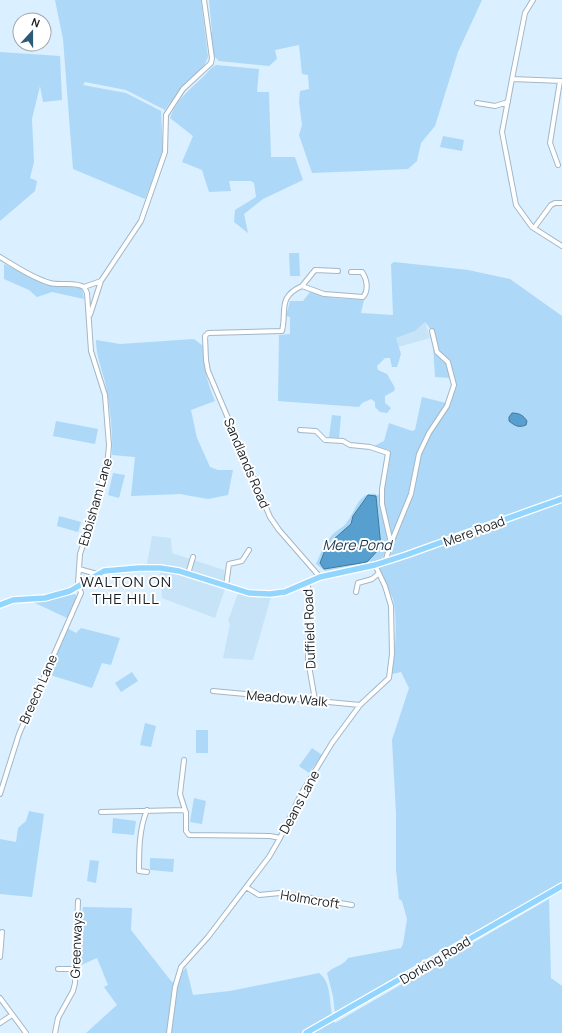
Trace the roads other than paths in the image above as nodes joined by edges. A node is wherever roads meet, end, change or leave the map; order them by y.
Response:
1 (204, 0) edge
2 (533, 0) edge
3 (512, 79) junction
4 (561, 81) edge
5 (508, 102) junction
6 (477, 103) dead end
7 (558, 165) dead end
8 (562, 203) edge
9 (534, 228) junction
10 (562, 246) edge
11 (0, 256) edge
12 (338, 271) dead end
13 (351, 272) dead end
14 (101, 281) junction
15 (302, 286) junction
16 (84, 287) junction
17 (97, 290) junction
18 (86, 293) junction
19 (89, 317) junction
20 (432, 331) dead end
21 (300, 430) dead end
22 (562, 499) edge
23 (391, 543) junction
24 (249, 550) dead end
25 (193, 557) dead end
26 (385, 562) junction
27 (374, 565) junction
28 (79, 569) junction
29 (97, 574) junction
30 (188, 574) junction
31 (378, 574) junction
32 (320, 577) junction
33 (308, 582) junction
34 (226, 586) junction
35 (79, 587) junction
36 (356, 592) dead end
37 (0, 605) edge
38 (213, 691) dead end
39 (315, 700) junction
40 (360, 705) junction
41 (184, 760) dead end
42 (0, 794) edge
43 (147, 810) junction
44 (185, 810) junction
45 (101, 812) dead end
46 (280, 838) junction
47 (147, 872) dead end
48 (562, 886) edge
49 (246, 887) junction
50 (78, 902) dead end
51 (352, 905) dead end
52 (2, 932) dead end
53 (0, 957) edge
54 (75, 969) junction
55 (58, 970) dead end
56 (0, 998) edge
57 (12, 1015) junction
58 (0, 1023) edge
59 (26, 1033) edge
60 (55, 1033) edge
61 (169, 1033) edge
62 (306, 1033) edge

1 - 14 street, Ebbisham Lane
2 - 3 street
3 - 4 street
3 - 5 street
4 - 7 street
5 - 6 street
5 - 9 street
8 - 9 street
9 - 10 street
11 - 16 street
12 - 15 street
13 - 15 street
14 - 16 street
14 - 17 street, Ebbisham Lane
15 - 32 street, Sandlands Road
16 - 18 street, Ebbisham Lane
17 - 18 street
17 - 19 street, Ebbisham Lane
18 - 19 street, Ebbisham Lane
19 - 28 street, Ebbisham Lane
20 - 23 street
21 - 23 street
22 - 26 main road, Mere Road
23 - 26 street
24 - 34 street
25 - 30 street
26 - 27 main road, Mere Road
27 - 31 street, Deans Lane
27 - 32 main road, Mere Road
28 - 29 street
28 - 35 street, Ebbisham Lane
29 - 30 main road, Mere Road
29 - 35 main road
30 - 34 main road, Mere Road
31 - 36 street
31 - 40 street, Deans Lane
32 - 33 main road, Mere Road
33 - 34 main road, Mere Road
33 - 39 street, Duffield Road
35 - 37 main road
35 - 42 street, Breech Lane
38 - 39 street, Meadow Walk
39 - 40 street, Meadow Walk
40 - 46 street, Deans Lane
41 - 44 street
43 - 44 street
43 - 45 street
43 - 47 street
44 - 46 street
46 - 49 street, Deans Lane
48 - 62 main road, Dorking Road
49 - 51 street, Holmcroft
49 - 61 street, Deans Lane
50 - 54 street, Greenways
52 - 53 street
54 - 55 street
54 - 60 street, Greenways
56 - 57 street
57 - 58 street
57 - 59 street

